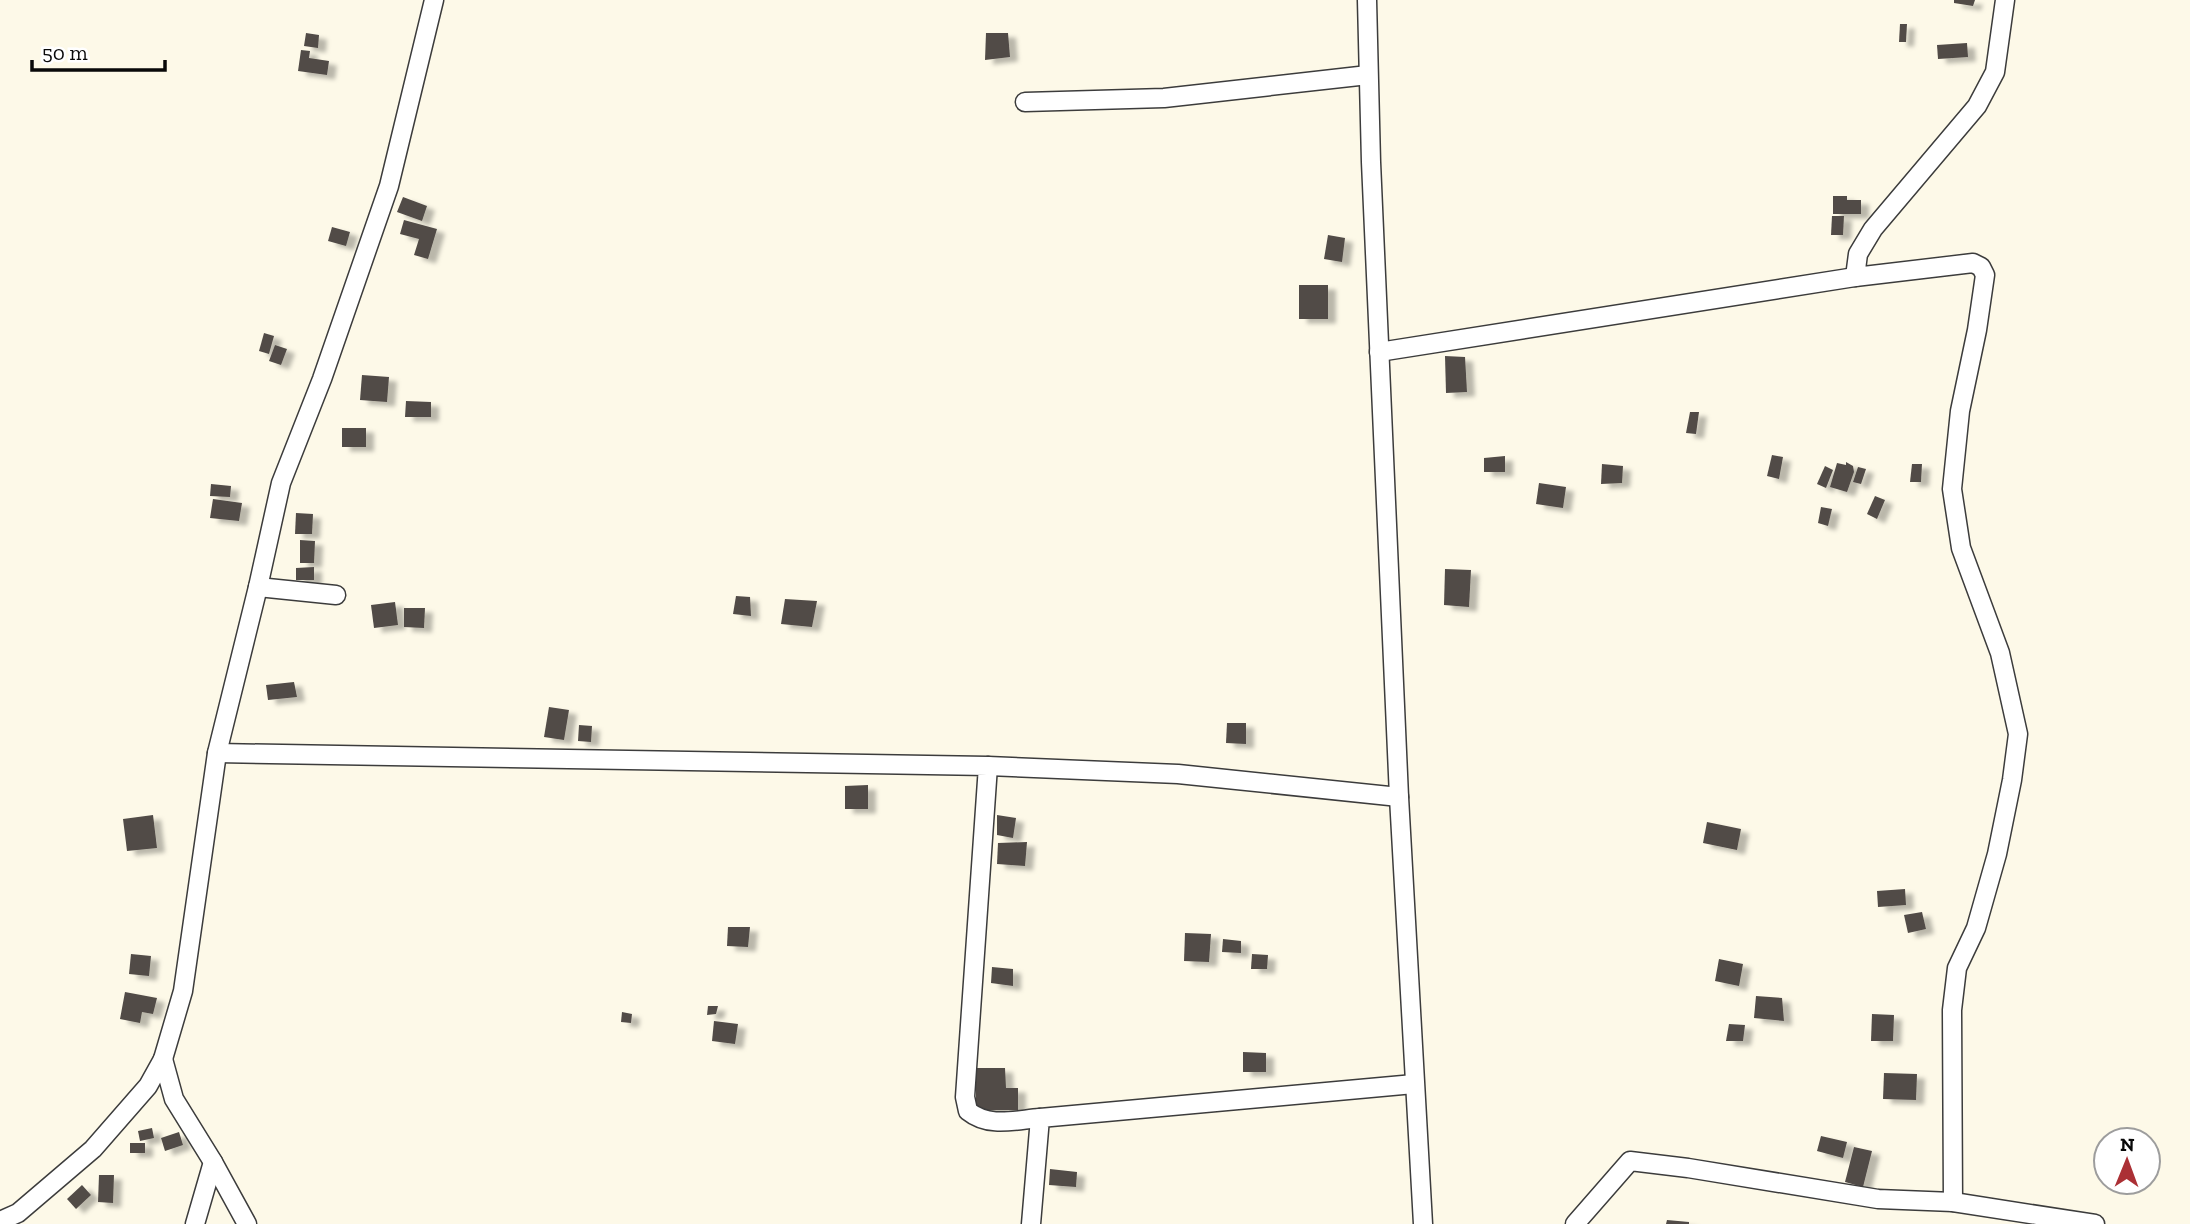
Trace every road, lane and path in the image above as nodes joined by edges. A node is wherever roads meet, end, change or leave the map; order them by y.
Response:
1 (434, 0) edge
2 (1367, 0) edge
3 (2005, 0) edge
4 (1368, 75) junction
5 (1025, 102) dead end
6 (1855, 277) junction
7 (1379, 352) junction
8 (258, 587) junction
9 (336, 595) dead end
10 (217, 753) junction
11 (988, 766) junction
12 (1399, 797) junction
13 (163, 1059) junction
14 (1414, 1084) junction
15 (1040, 1118) junction
16 (213, 1162) junction
17 (1953, 1202) junction
18 (0, 1221) edge
19 (195, 1224) edge
20 (247, 1224) edge
21 (1031, 1224) edge
22 (1423, 1224) edge
23 (1575, 1224) edge
24 (2095, 1224) edge

1 - 8 street
2 - 4 street
3 - 6 street
4 - 5 street
4 - 7 street
6 - 7 street
6 - 17 street
7 - 12 street
8 - 9 street
8 - 10 street
10 - 11 street
10 - 13 street
11 - 12 street
11 - 15 street
12 - 14 street
13 - 16 street
13 - 18 street
14 - 15 street
14 - 22 street
15 - 21 street
16 - 19 street
16 - 20 street
17 - 23 street
17 - 24 street

